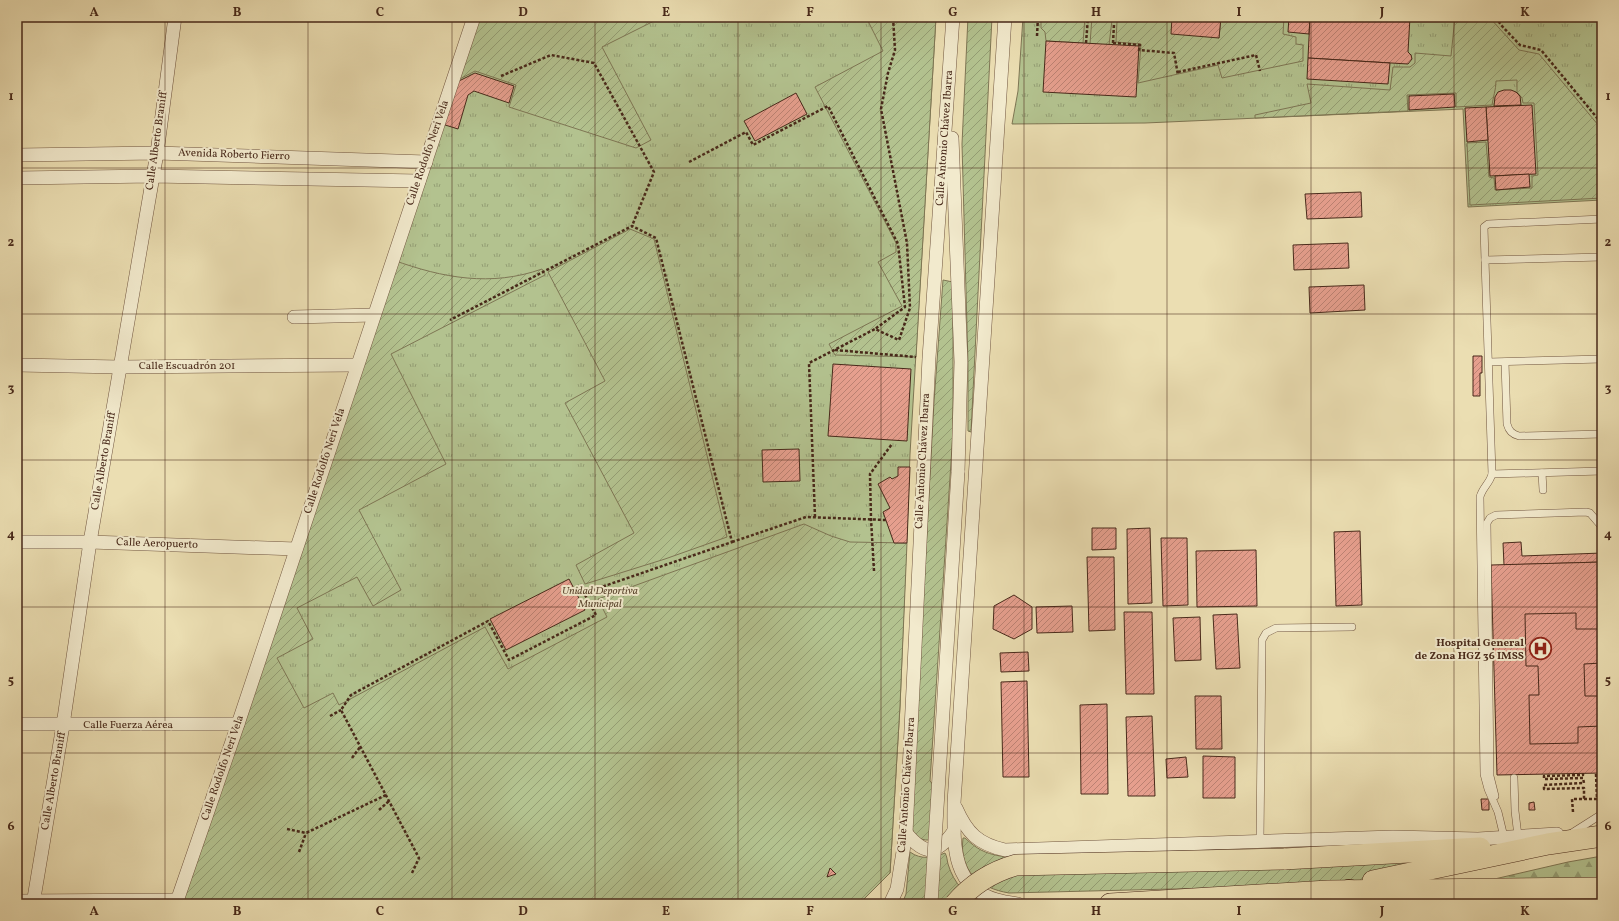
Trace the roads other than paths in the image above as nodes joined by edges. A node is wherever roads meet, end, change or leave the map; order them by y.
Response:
1 (175, 17) edge
2 (474, 17) edge
3 (953, 17) edge
4 (1005, 17) edge
5 (949, 77) junction
6 (157, 153) junction
7 (17, 155) edge
8 (426, 162) junction
9 (153, 176) junction
10 (17, 178) edge
11 (419, 181) junction
12 (1602, 219) edge
13 (1602, 257) edge
14 (1485, 260) junction
15 (374, 315) junction
16 (294, 317) dead end
17 (1602, 359) edge
18 (1489, 362) junction
19 (1505, 362) junction
20 (17, 365) edge
21 (357, 365) junction
22 (120, 367) junction
23 (1602, 434) edge
24 (1602, 471) edge
25 (1542, 473) junction
26 (1492, 474) junction
27 (1543, 490) dead end
28 (1602, 527) edge
29 (17, 542) edge
30 (90, 542) junction
31 (296, 549) junction
32 (1352, 627) dead end
33 (17, 724) edge
34 (238, 724) junction
35 (63, 725) junction
36 (1514, 778) dead end
37 (954, 802) junction
38 (1495, 806) junction
39 (1602, 814) edge
40 (954, 831) junction
41 (1602, 831) edge
42 (906, 833) junction
43 (1572, 833) junction
44 (1518, 836) junction
45 (1602, 836) edge
46 (1504, 837) junction
47 (1260, 841) junction
48 (1548, 844) junction
49 (1602, 888) edge
50 (1339, 891) junction
51 (17, 901) edge
52 (33, 902) edge
53 (177, 902) edge
54 (890, 904) edge
55 (931, 904) edge
56 (955, 904) edge
57 (1018, 904) edge
58 (1110, 904) edge
59 (1388, 904) edge

1 - 6 street, Calle Alberto Braniff
2 - 8 street, Calle Rodolfo Neri Vela
3 - 5 street, Calle Antonio Chávez Ibarra
4 - 37 street
5 - 42 street, Calle Antonio Chávez Ibarra
5 - 55 street, bridge
6 - 7 street, Avenida Roberto Fierro
6 - 8 street, Avenida Roberto Fierro
6 - 9 street, Calle Alberto Braniff
8 - 11 street, Calle Rodolfo Neri Vela
9 - 10 street, Avenida Roberto Fierro
9 - 11 street, Avenida Roberto Fierro
9 - 22 street, Calle Alberto Braniff
11 - 15 street, Calle Rodolfo Neri Vela
12 - 14 lane
13 - 14 lane
14 - 18 lane
15 - 16 street
15 - 21 street, Calle Rodolfo Neri Vela
17 - 19 lane
18 - 19 lane
18 - 26 lane
19 - 23 lane
20 - 22 street, Calle Escuadrón 201
21 - 22 street, Calle Escuadrón 201
21 - 31 street, Calle Rodolfo Neri Vela
22 - 30 street, Calle Alberto Braniff
24 - 25 lane
25 - 26 lane
25 - 27 lane
26 - 38 lane
28 - 38 lane
29 - 30 street, Calle Aeropuerto
30 - 31 street, Calle Aeropuerto
30 - 35 street, Calle Alberto Braniff
31 - 34 street, Calle Rodolfo Neri Vela
32 - 47 lane
33 - 35 street, Calle Fuerza Aérea
34 - 35 street, Calle Fuerza Aérea
34 - 53 street, Calle Rodolfo Neri Vela
35 - 52 street, Calle Alberto Braniff
36 - 44 lane
37 - 40 street
37 - 47 street
38 - 46 lane
39 - 43 lane
40 - 42 street
40 - 57 street
41 - 43 street
42 - 54 street, Calle Antonio Chávez Ibarra
43 - 44 street
44 - 46 street
45 - 48 main road
46 - 47 street
48 - 50 main road
48 - 56 main road, bridge
49 - 50 main road
50 - 58 main road
50 - 59 highway
51 - 52 street
52 - 53 street

